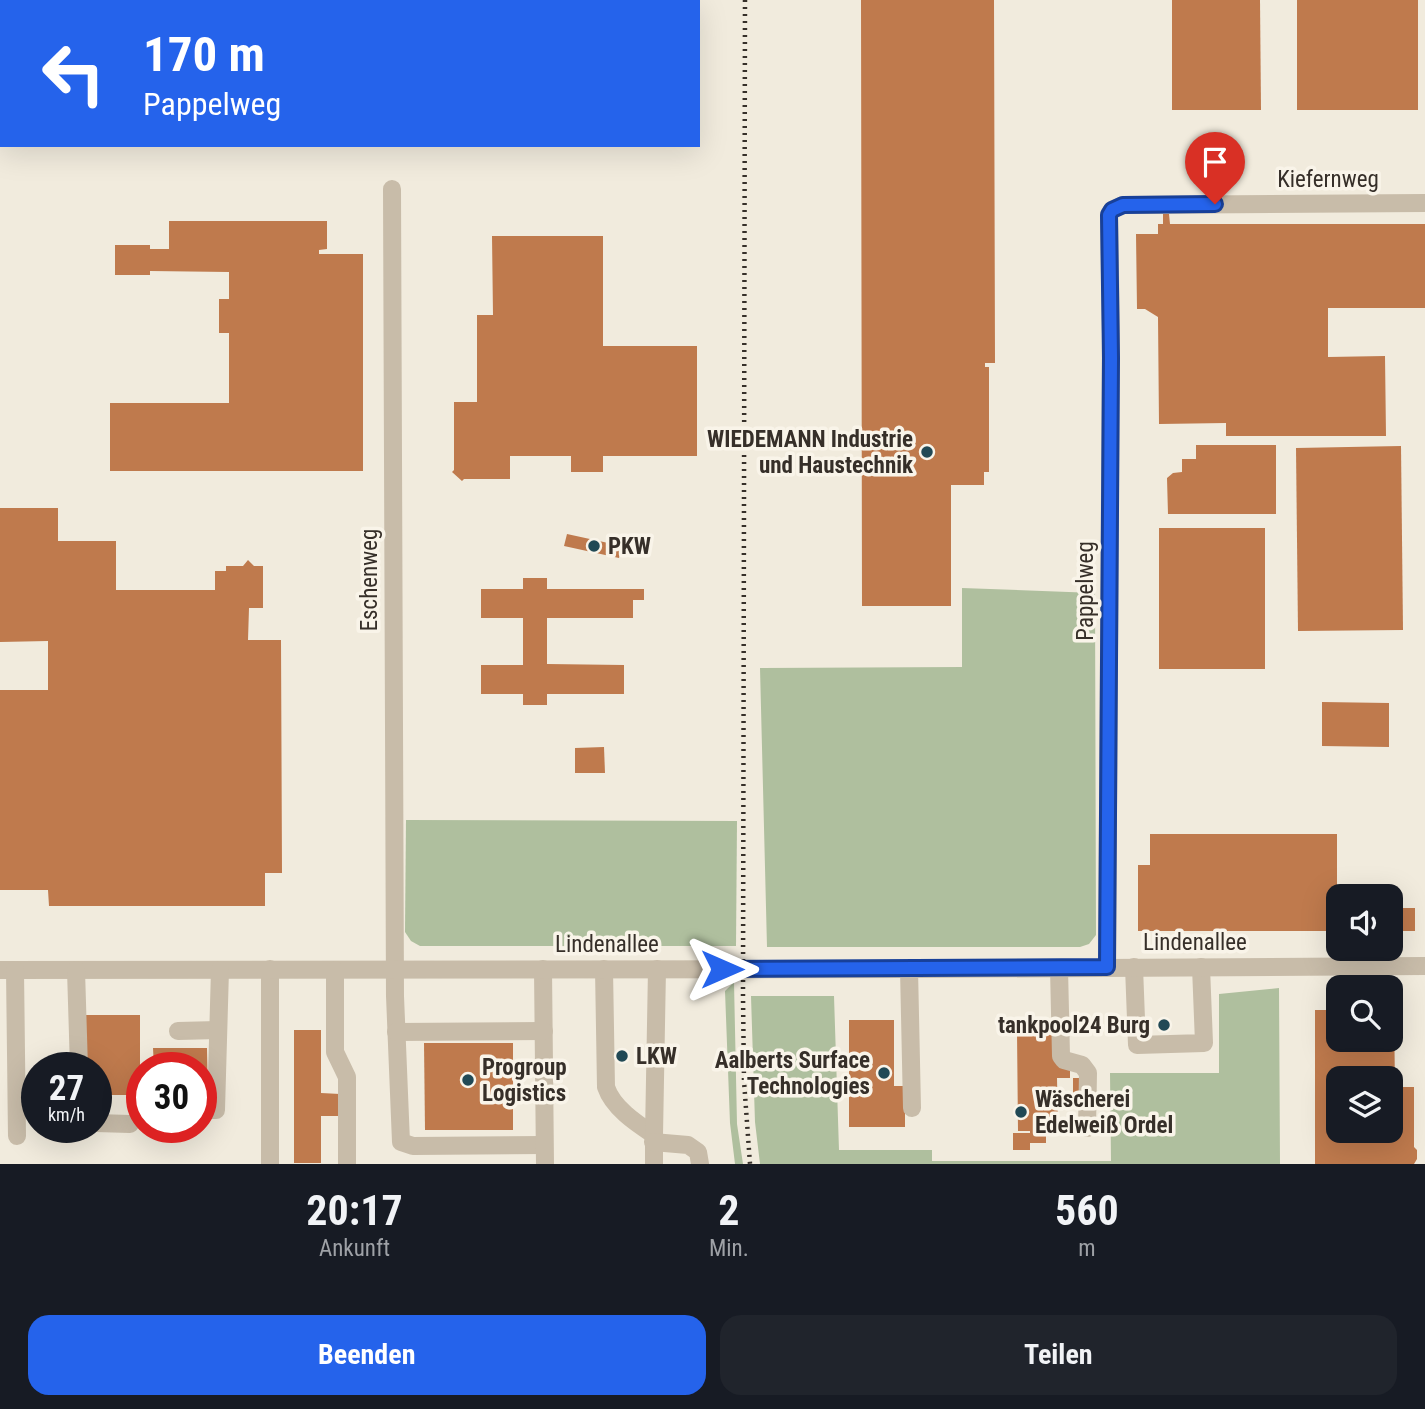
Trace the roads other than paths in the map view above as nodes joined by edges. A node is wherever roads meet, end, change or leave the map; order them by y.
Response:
1 (391, 189) dead end
2 (1425, 203) edge
3 (1109, 215) joint
4 (1425, 966) edge
5 (1107, 967) junction
6 (1135, 967) junction
7 (1201, 967) junction
8 (1059, 968) junction
9 (543, 969) junction
10 (604, 969) junction
11 (657, 969) junction
12 (909, 969) junction
13 (7, 970) edge
14 (76, 970) junction
15 (220, 970) junction
16 (270, 970) junction
17 (335, 970) junction
18 (395, 970) junction
19 (218, 1030) junction
20 (178, 1031) dead end
21 (544, 1031) junction
22 (396, 1032) junction
23 (79, 1052) edge
24 (217, 1070) edge
25 (912, 1108) dead end
26 (1087, 1128) dead end
27 (18, 1136) dead end
28 (653, 1139) junction
29 (544, 1145) junction
30 (270, 1164) edge
31 (347, 1164) edge
32 (545, 1164) edge
33 (653, 1164) edge
34 (700, 1164) edge

1 - 18 street, Eschenweg
2 - 3 street, Kiefernweg
3 - 5 street, Pappelweg
4 - 7 street, Lindenallee
5 - 6 street, Lindenallee
5 - 8 street, Lindenallee
6 - 7 street, Lindenallee
6 - 7 street
8 - 12 street, Lindenallee
8 - 26 street
9 - 10 street, Lindenallee
9 - 18 street, Lindenallee
9 - 21 street
10 - 11 street, Lindenallee
10 - 28 street
11 - 12 street, Lindenallee
11 - 28 street
12 - 25 street
13 - 14 street, Lindenallee
13 - 27 street
14 - 15 street, Lindenallee
14 - 23 street
15 - 16 street, Lindenallee
15 - 19 street
16 - 17 street, Lindenallee
16 - 30 street
17 - 18 street, Lindenallee
17 - 31 street
18 - 22 street, Eschenweg
19 - 20 street
19 - 24 street
21 - 22 street
21 - 29 street
22 - 29 street, Eschenweg
28 - 33 street
28 - 34 street
29 - 32 street

